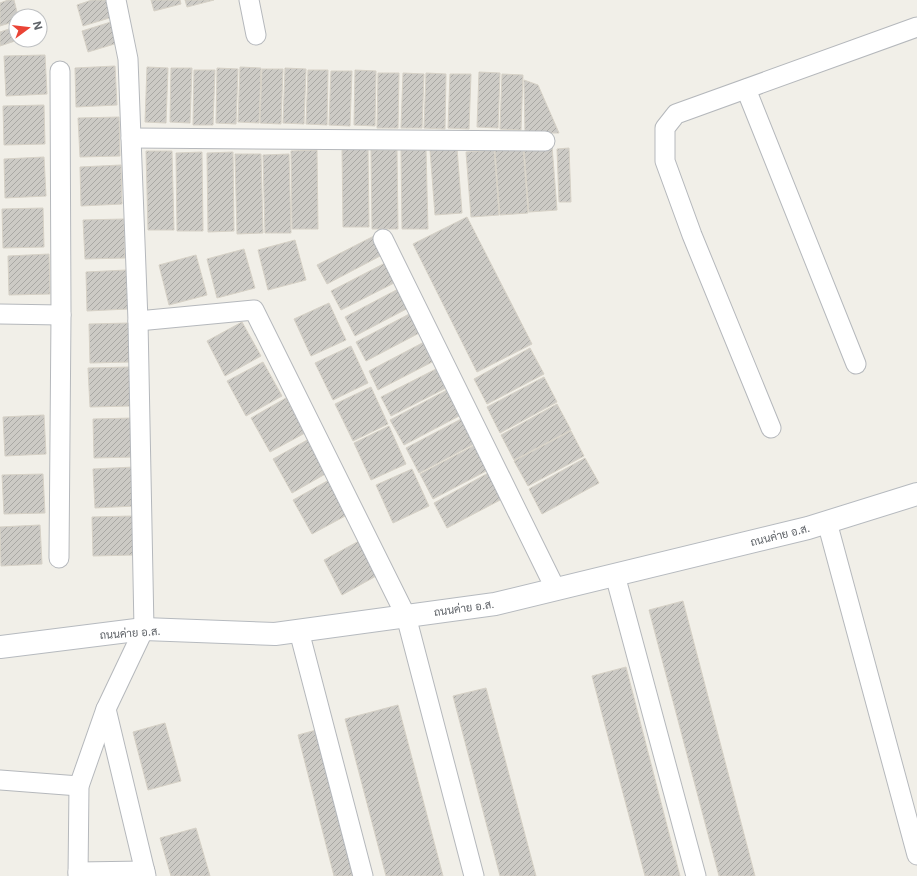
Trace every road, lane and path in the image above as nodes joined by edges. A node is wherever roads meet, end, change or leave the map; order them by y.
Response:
1 (116, 0) edge
2 (249, 0) edge
3 (917, 27) edge
4 (256, 35) dead end
5 (60, 72) dead end
6 (746, 89) junction
7 (131, 138) junction
8 (545, 140) dead end
9 (383, 239) dead end
10 (0, 314) edge
11 (61, 315) junction
12 (138, 322) junction
13 (856, 364) dead end
14 (771, 428) dead end
15 (917, 494) edge
16 (826, 522) junction
17 (59, 558) dead end
18 (615, 575) junction
19 (556, 590) junction
20 (406, 616) junction
21 (144, 629) junction
22 (299, 631) junction
23 (0, 647) edge
24 (106, 709) junction
25 (0, 780) edge
26 (79, 786) junction
27 (917, 855) edge
28 (146, 873) edge
29 (78, 874) edge
30 (363, 876) edge
31 (474, 876) edge
32 (696, 876) edge

1 - 7 street
2 - 4 street
3 - 6 street
5 - 11 street
6 - 13 street
6 - 14 street
7 - 8 street
7 - 12 street
9 - 19 street
10 - 11 street
11 - 17 street
12 - 20 street
12 - 21 street
15 - 16 street, ถนนค่าย อ.ส.
16 - 18 street, ถนนค่าย อ.ส.
16 - 27 street
18 - 19 street, ถนนค่าย อ.ส.
18 - 32 street
19 - 20 street, ถนนค่าย อ.ส.
20 - 22 street, ถนนค่าย อ.ส.
20 - 31 street
21 - 22 street, ถนนค่าย อ.ส.
21 - 23 street, ถนนค่าย อ.ส.
21 - 24 street
22 - 30 street
24 - 26 street
24 - 28 street
25 - 26 street
26 - 29 street
28 - 29 street

